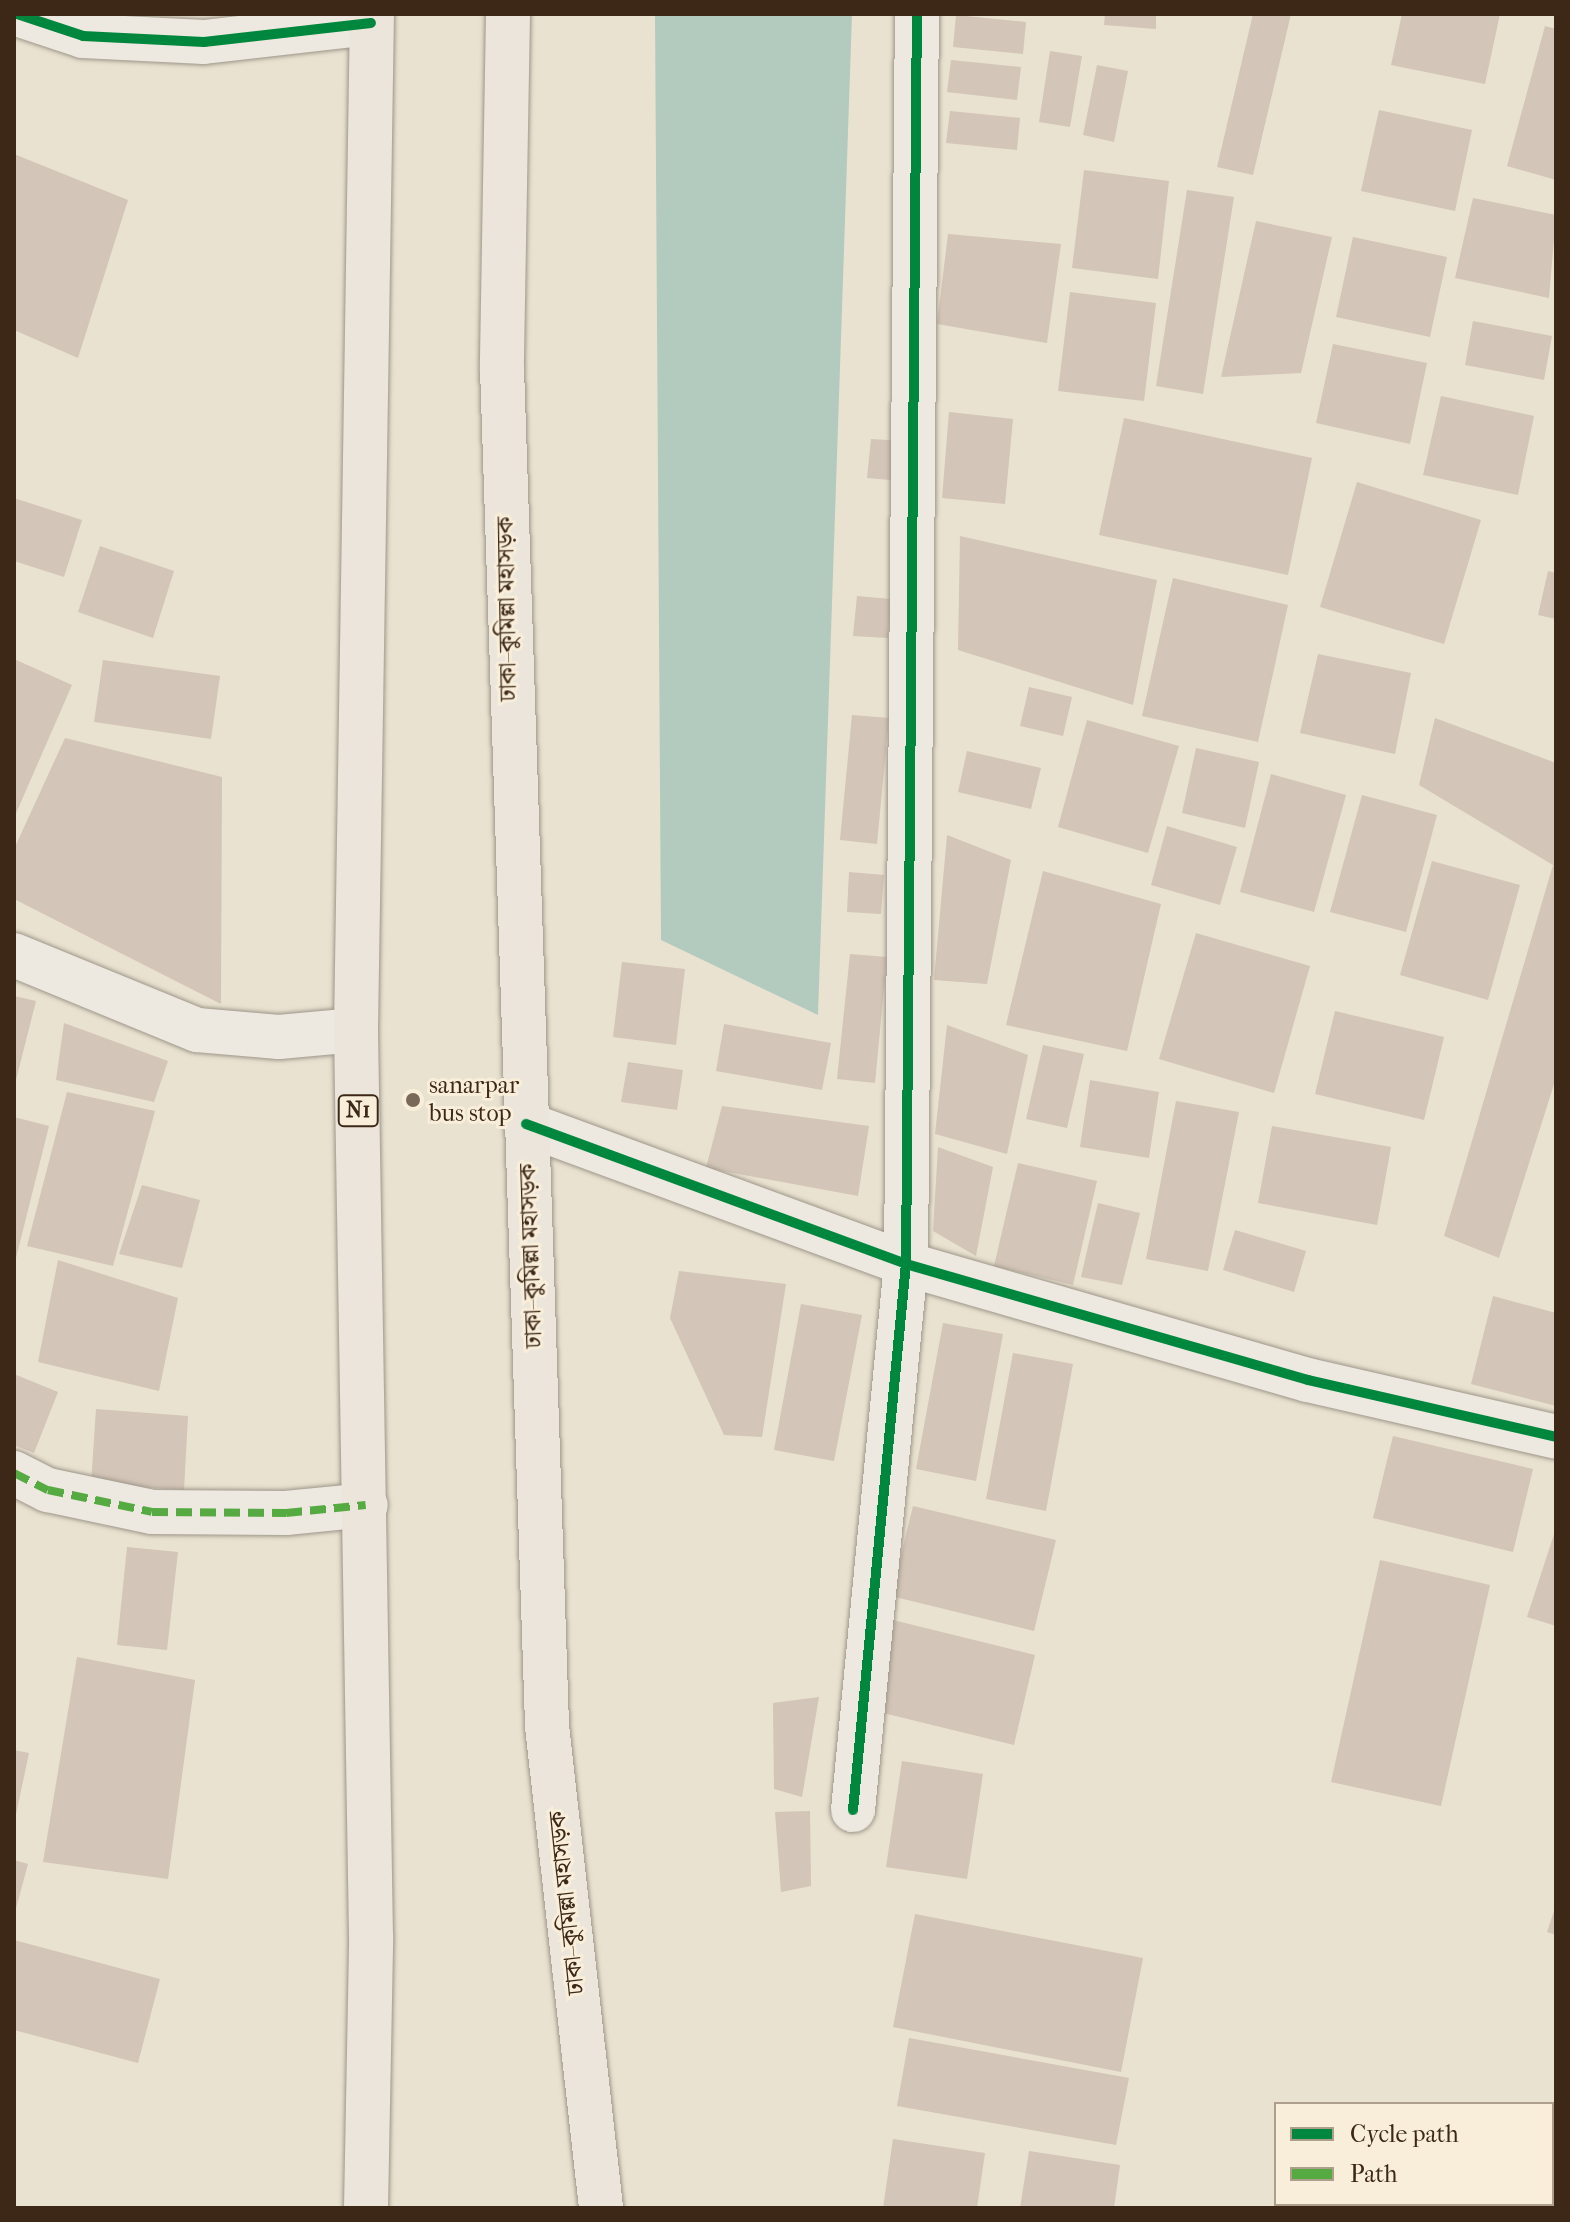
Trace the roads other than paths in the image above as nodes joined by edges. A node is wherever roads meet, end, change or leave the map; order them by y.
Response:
1 (17, 14) edge
2 (508, 14) edge
3 (917, 14) edge
4 (371, 18) edge
5 (14, 955) edge
6 (356, 1030) junction
7 (526, 1124) junction
8 (906, 1264) junction
9 (1556, 1437) edge
10 (14, 1473) edge
11 (366, 1505) junction
12 (853, 1810) dead end
13 (366, 2208) edge
14 (601, 2208) edge

1 - 4 street
2 - 7 highway, ঢাকা–কুমিল্লা মহাসড়ক
3 - 8 street
4 - 6 highway, N1
5 - 6 street
6 - 11 highway, N1
7 - 8 street
7 - 14 highway, ঢাকা–কুমিল্লা মহাসড়ক
8 - 9 street
8 - 12 street
10 - 11 street
11 - 13 highway, N1

